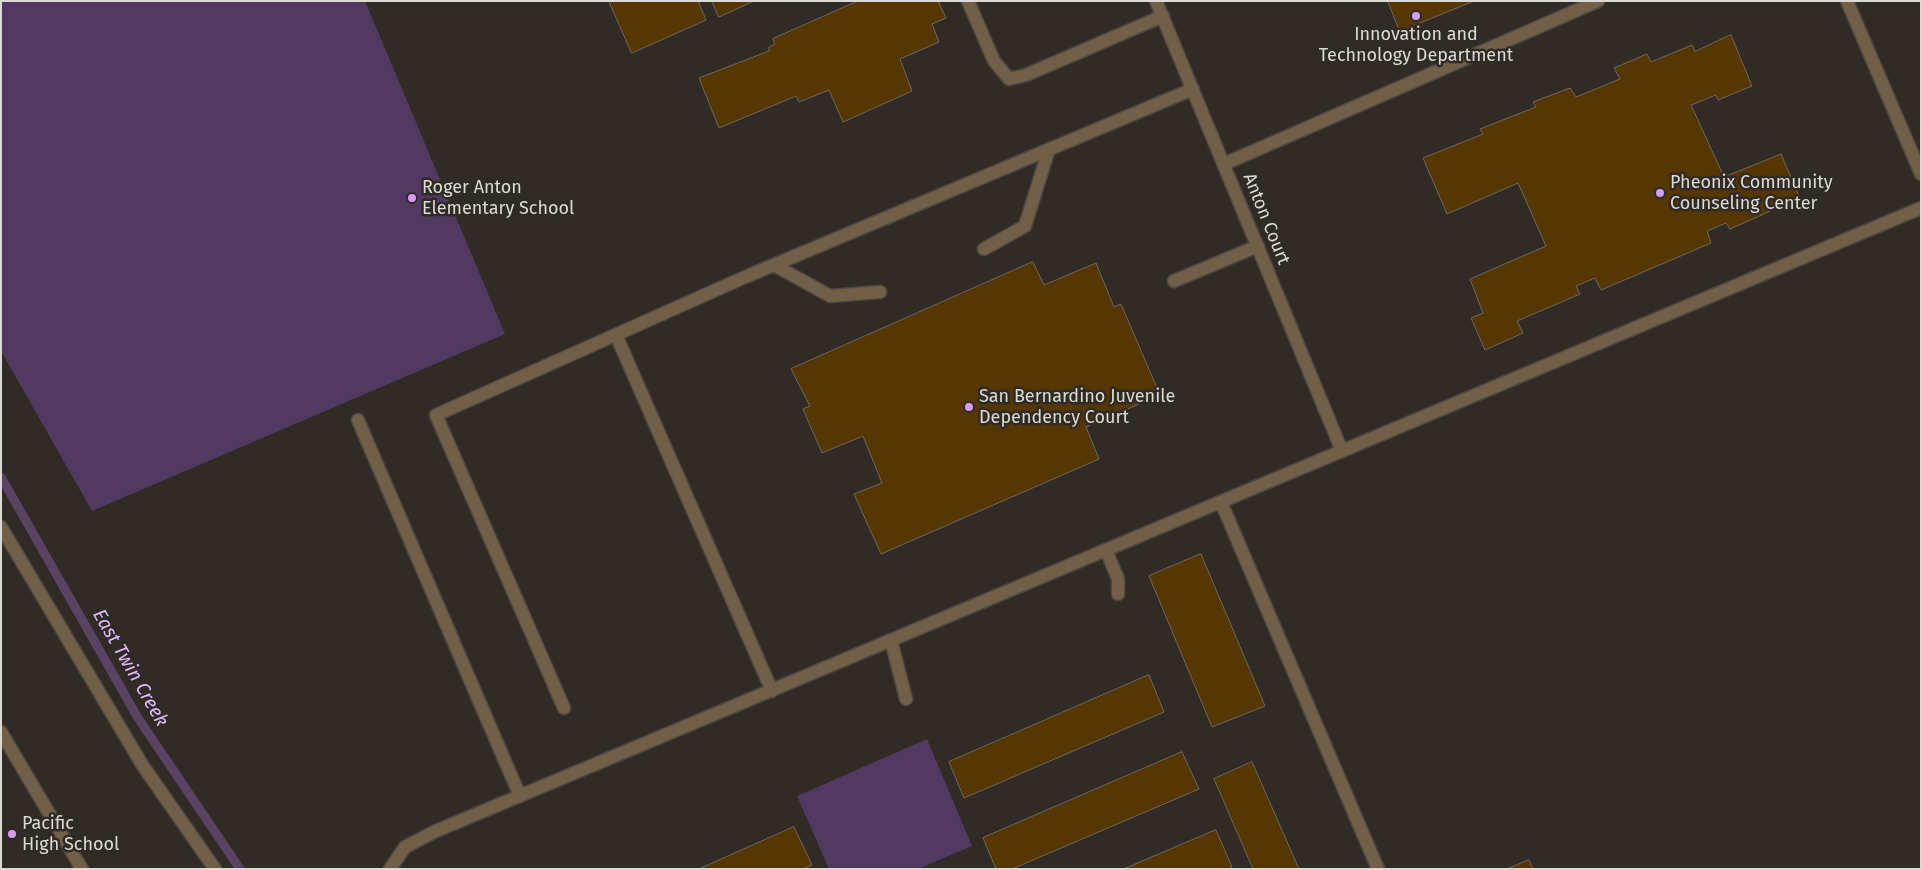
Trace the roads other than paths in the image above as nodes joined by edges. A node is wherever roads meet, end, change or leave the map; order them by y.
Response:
1 (968, 1) edge
2 (1156, 1) edge
3 (1598, 1) edge
4 (1847, 1) edge
5 (1162, 16) junction
6 (1193, 88) junction
7 (1049, 149) junction
8 (1224, 164) junction
9 (1921, 174) edge
10 (1921, 208) edge
11 (1258, 246) junction
12 (984, 249) dead end
13 (774, 265) junction
14 (1174, 281) dead end
15 (880, 292) dead end
16 (616, 334) junction
17 (358, 420) dead end
18 (1342, 451) junction
19 (1221, 502) junction
20 (1, 527) edge
21 (1106, 550) junction
22 (1118, 594) dead end
23 (891, 640) junction
24 (772, 691) junction
25 (906, 699) dead end
26 (564, 708) dead end
27 (1, 732) edge
28 (520, 796) junction
29 (82, 869) edge
30 (215, 869) edge
31 (390, 869) edge
32 (1378, 869) edge

1 - 5 street
2 - 5 street, Anton Court
3 - 8 street
4 - 9 street
5 - 6 street, Anton Court
6 - 7 street
6 - 8 street, Anton Court
7 - 12 street
7 - 13 street
8 - 11 street, Anton Court
10 - 18 street
11 - 14 street
11 - 18 street, Anton Court
13 - 15 street
13 - 16 street
16 - 24 street
16 - 26 street
17 - 28 street
18 - 19 street
19 - 21 street
19 - 32 street
20 - 30 street
21 - 22 street
21 - 23 street
23 - 24 street
23 - 25 street
24 - 28 street
27 - 29 street
28 - 31 street

